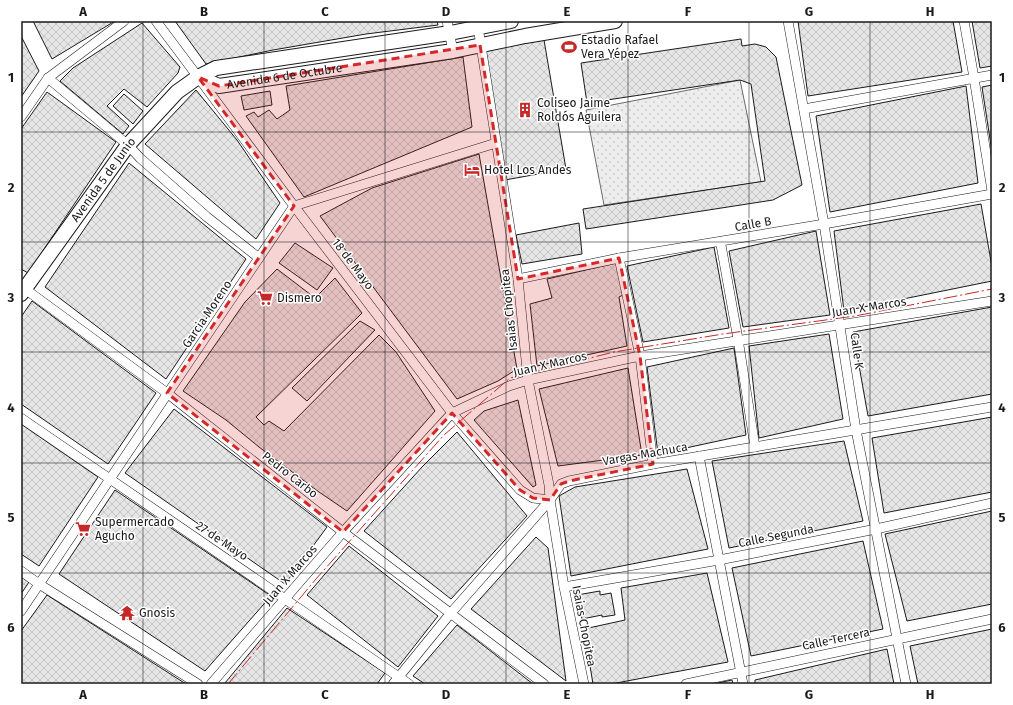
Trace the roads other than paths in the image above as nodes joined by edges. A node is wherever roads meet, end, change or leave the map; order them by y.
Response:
1 (124, 21) edge
2 (156, 21) edge
3 (511, 21) edge
4 (615, 21) edge
5 (788, 21) edge
6 (964, 21) edge
7 (449, 27) edge
8 (478, 27) junction
9 (480, 45) junction
10 (453, 51) junction
11 (992, 75) edge
12 (198, 76) junction
13 (48, 78) junction
14 (974, 78) junction
15 (804, 109) junction
16 (21, 117) edge
17 (496, 143) junction
18 (128, 145) junction
19 (992, 193) edge
20 (294, 206) junction
21 (824, 224) junction
22 (719, 242) junction
23 (259, 258) junction
24 (619, 258) junction
25 (518, 279) junction
26 (22, 290) edge
27 (992, 301) edge
28 (840, 324) junction
29 (738, 339) junction
30 (640, 356) junction
31 (528, 380) junction
32 (167, 393) junction
33 (992, 407) edge
34 (452, 413) junction
35 (21, 418) edge
36 (856, 430) junction
37 (754, 447) junction
38 (699, 456) junction
39 (653, 464) junction
40 (110, 479) junction
41 (550, 500) junction
42 (992, 503) edge
43 (876, 529) junction
44 (343, 532) junction
45 (719, 560) junction
46 (21, 571) edge
47 (39, 584) junction
48 (564, 587) junction
49 (285, 599) junction
50 (21, 611) edge
51 (450, 614) junction
52 (992, 619) edge
53 (898, 638) junction
54 (741, 672) junction
55 (396, 681) edge
56 (198, 684) edge
57 (211, 684) edge
58 (408, 684) edge
59 (544, 684) edge
60 (584, 684) edge
61 (686, 684) edge
62 (743, 684) edge
63 (906, 684) edge

1 - 13 street
2 - 12 street, 18 de Mayo
3 - 8 main road, Avenida 6 de Octubre
4 - 9 main road, Avenida 6 de Octubre
5 - 15 street, Calle K
6 - 14 street
7 - 8 main road, Avenida 6 de Octubre
7 - 10 street
7 - 12 main road, Avenida 6 de Octubre
8 - 9 street, Isaias Chopitea
9 - 10 main road, Avenida 6 de Octubre
9 - 17 street, Isaias Chopitea
10 - 12 main road, Avenida 6 de Octubre
11 - 14 street
12 - 18 main road, Avenida 5 de Junio
12 - 20 street, 18 de Mayo
13 - 16 street
13 - 18 street
14 - 15 street
14 - 19 street
15 - 21 street, Calle K
17 - 20 street
17 - 25 street, Isaias Chopitea
18 - 23 street
18 - 26 main road, Avenida 5 de Junio
19 - 21 street, Calle B
20 - 23 street, Garcia Moreno
20 - 34 street, 18 de Mayo
21 - 22 street, Calle B
21 - 28 street, Calle K
22 - 24 street, Calle B
22 - 29 street
23 - 32 street, Garcia Moreno
24 - 25 street, Calle B
24 - 30 street
25 - 31 street, Isaias Chopitea
26 - 32 street, Pedro Carbo
27 - 28 street, Juan X Marcos
28 - 29 street, Juan X Marcos
28 - 36 street, Calle K
29 - 30 street, Juan X Marcos
29 - 37 street
30 - 31 street, Juan X Marcos
30 - 39 street
31 - 34 street, Juan X Marcos
31 - 41 street, Isaias Chopitea
32 - 40 street, Garcia Moreno
32 - 44 street, Pedro Carbo
33 - 36 street, Vargas Machuca
34 - 41 street, 18 de Mayo
34 - 44 street, Juan X Marcos
35 - 40 street, 27 de Mayo
36 - 37 street, Vargas Machuca
36 - 43 street, Calle K
37 - 38 street, Vargas Machuca
38 - 39 street, Vargas Machuca
38 - 45 street
39 - 41 street, Vargas Machuca
40 - 47 street, Garcia Moreno
40 - 49 street, 27 de Mayo
41 - 48 street, Isaias Chopitea
41 - 51 street, Vargas Machuca
42 - 43 street, Calle Segunda
43 - 45 street, Calle Segunda
43 - 53 street, Calle K
44 - 49 street, Juan X Marcos
44 - 51 street, Pedro Carbo
45 - 48 street, Calle Segunda
45 - 54 street
46 - 47 street
47 - 50 street, Garcia Moreno
47 - 56 street
48 - 60 street, Isaias Chopitea
49 - 55 street, 27 de Mayo
49 - 57 street, Juan X Marcos
51 - 55 street, Vargas Machuca
51 - 59 street, Pedro Carbo
52 - 53 street, Calle Tercera
53 - 54 street, Calle Tercera
53 - 63 street, Calle K
54 - 61 street, Calle Tercera
54 - 62 street
55 - 58 street, 27 de Mayo

